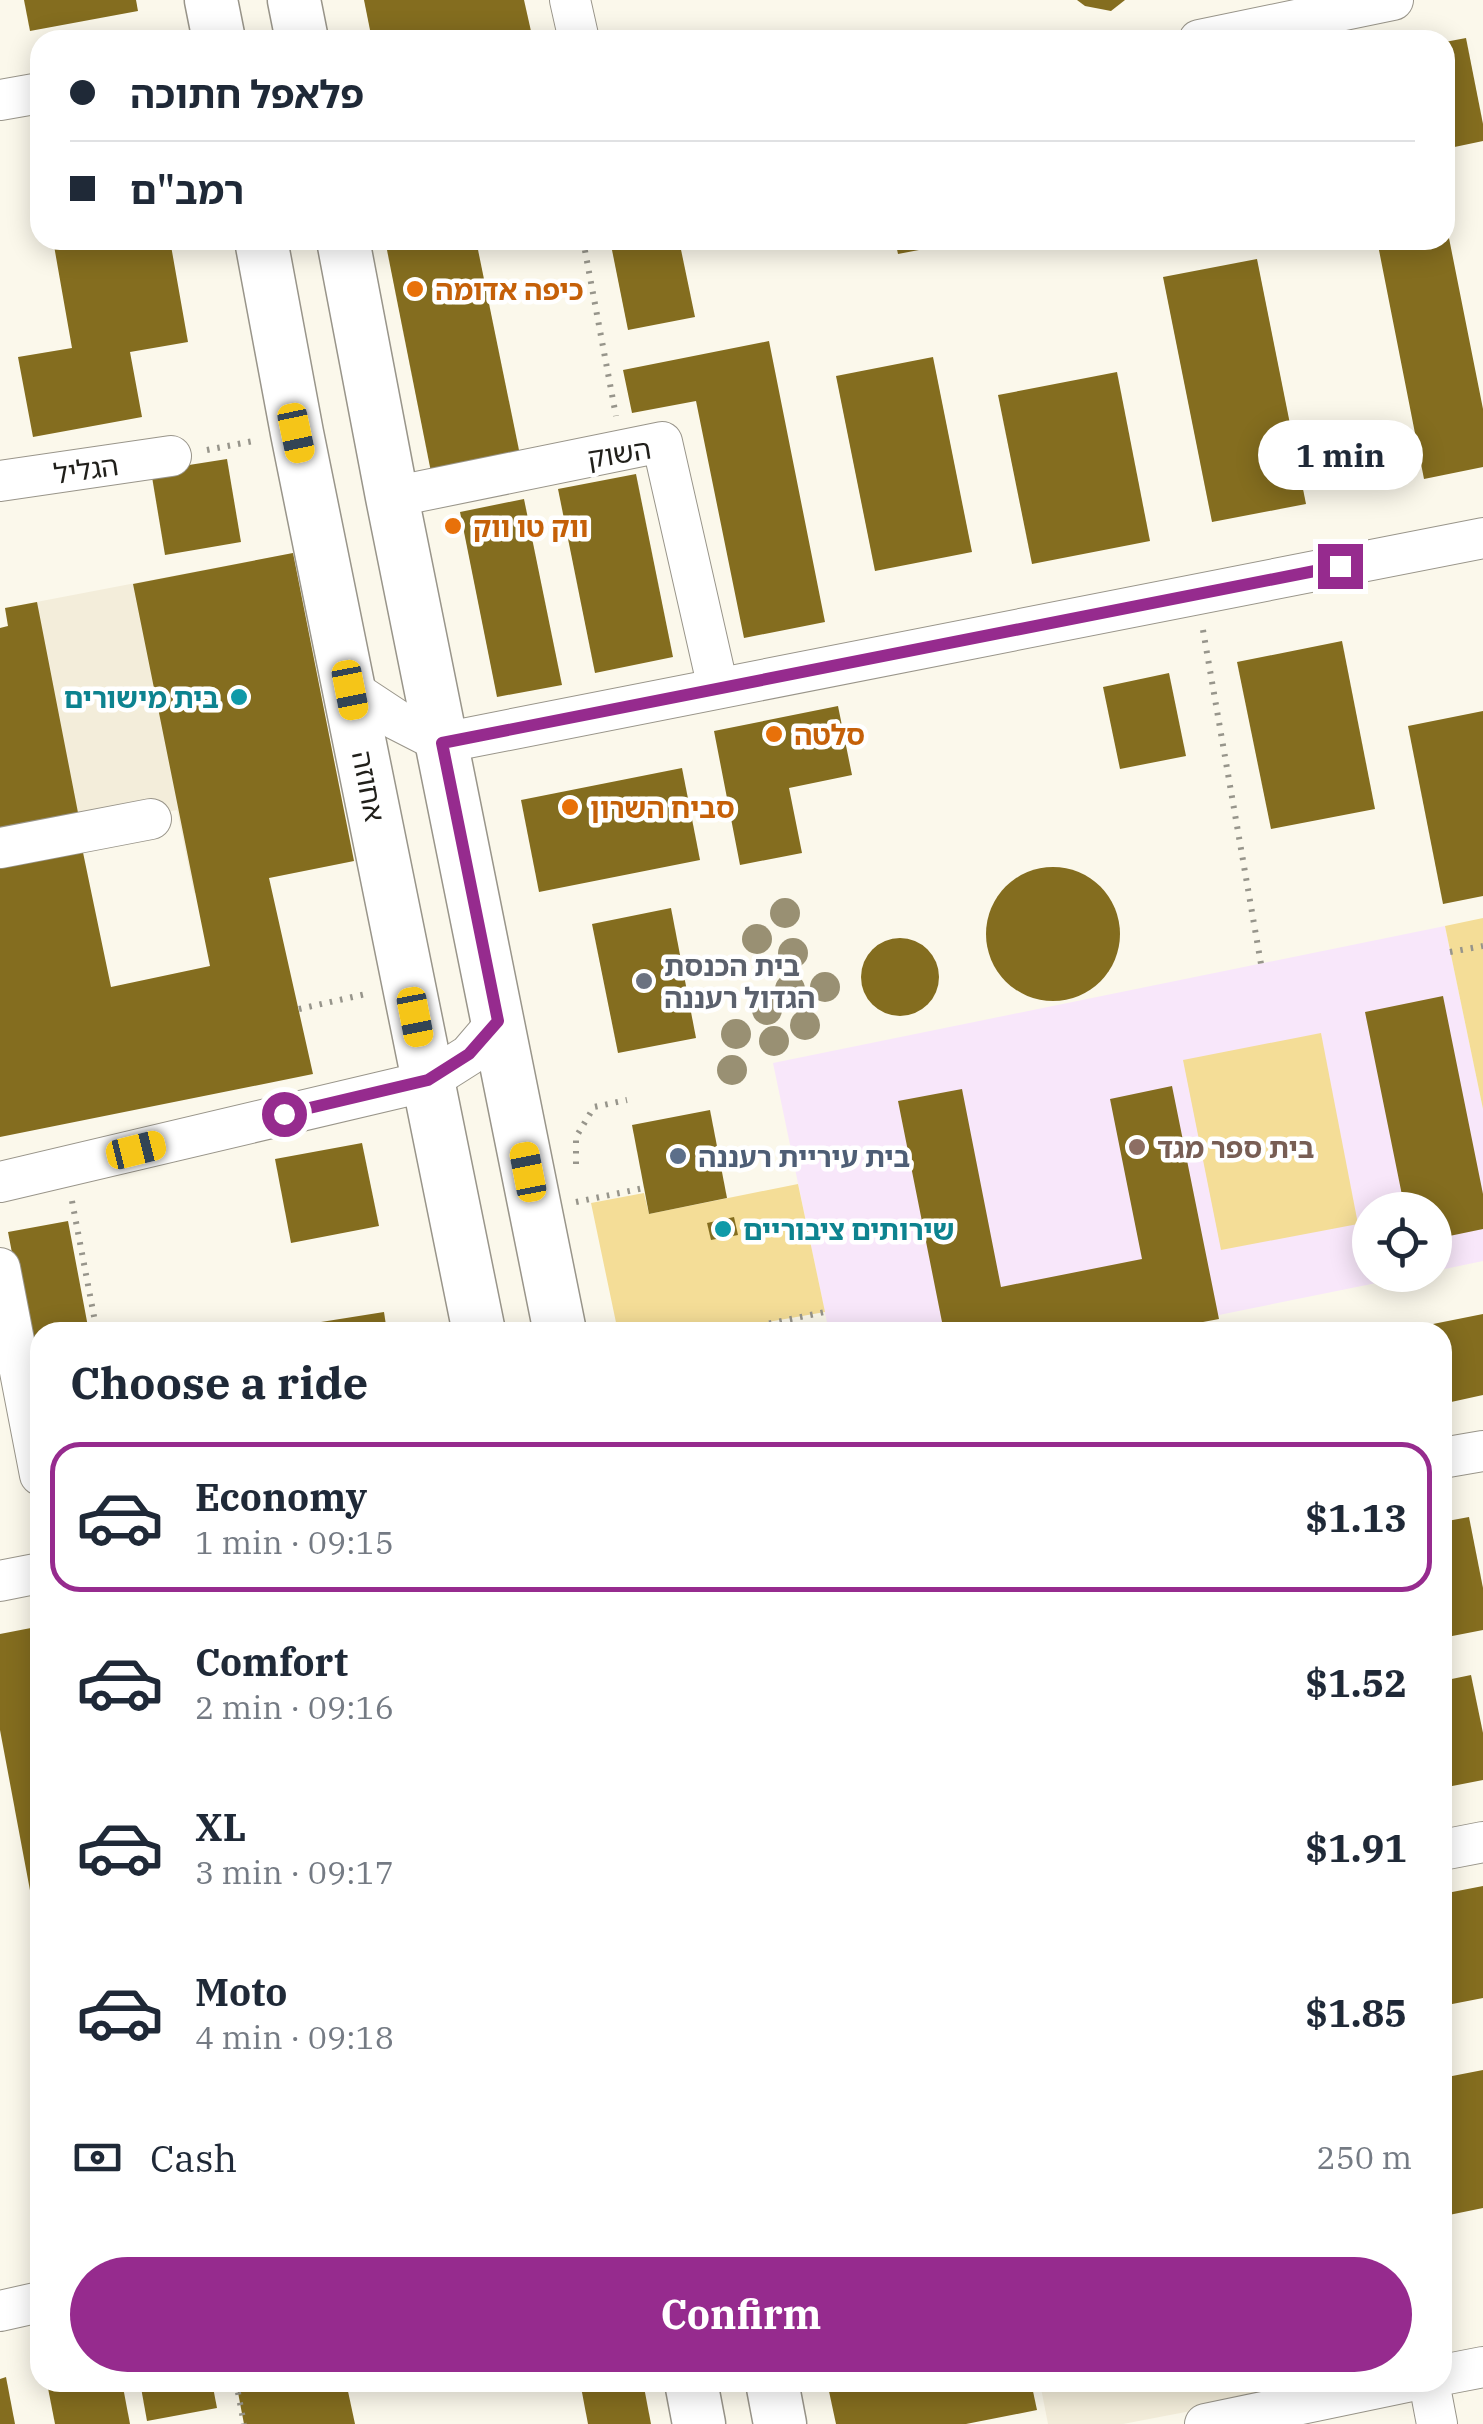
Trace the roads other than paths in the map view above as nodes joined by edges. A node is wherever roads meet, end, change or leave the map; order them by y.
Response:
1 (211, 0) edge
2 (294, 0) edge
3 (570, 0) edge
4 (1393, 0) edge
5 (217, 30) edge
6 (300, 30) edge
7 (577, 30) edge
8 (1247, 30) edge
9 (30, 95) edge
10 (0, 100) edge
11 (274, 250) edge
12 (346, 250) edge
13 (171, 456) road end
14 (0, 481) edge
15 (392, 497) junction
16 (1483, 538) edge
17 (718, 688) junction
18 (350, 690) junction
19 (442, 743) junction
20 (150, 819) dead end
21 (0, 848) edge
22 (498, 1021) junction
23 (432, 1103) junction
24 (0, 1182) edge
25 (0, 1268) edge
26 (477, 1322) edge
27 (560, 1322) edge
28 (30, 1423) edge
29 (1483, 1451) edge
30 (1452, 1456) edge
31 (30, 1575) edge
32 (0, 1581) edge
33 (1483, 1842) edge
34 (1452, 1848) edge
35 (30, 2304) edge
36 (0, 2311) edge
37 (1483, 2367) edge
38 (1452, 2373) edge
39 (693, 2392) edge
40 (774, 2392) edge
41 (1359, 2392) edge
42 (1430, 2392) edge
43 (699, 2424) edge
44 (780, 2424) edge
45 (1205, 2424) edge
46 (1437, 2424) edge

1 - 5 main road
2 - 6 main road
3 - 7 street
4 - 8 street
9 - 10 street
11 - 18 main road, אחוזה
12 - 15 main road
13 - 14 street, הגליל
15 - 17 street, השוק
15 - 19 main road
16 - 17 street
17 - 19 street
18 - 19 street
18 - 23 main road, אחוזה
19 - 22 main road
20 - 21 street
22 - 23 street
22 - 27 main road
23 - 24 street
23 - 26 main road, אחוזה
25 - 28 street
29 - 30 street
31 - 32 street
33 - 34 street
35 - 36 street
37 - 38 street
39 - 43 main road
40 - 44 main road
41 - 45 street
42 - 46 street

